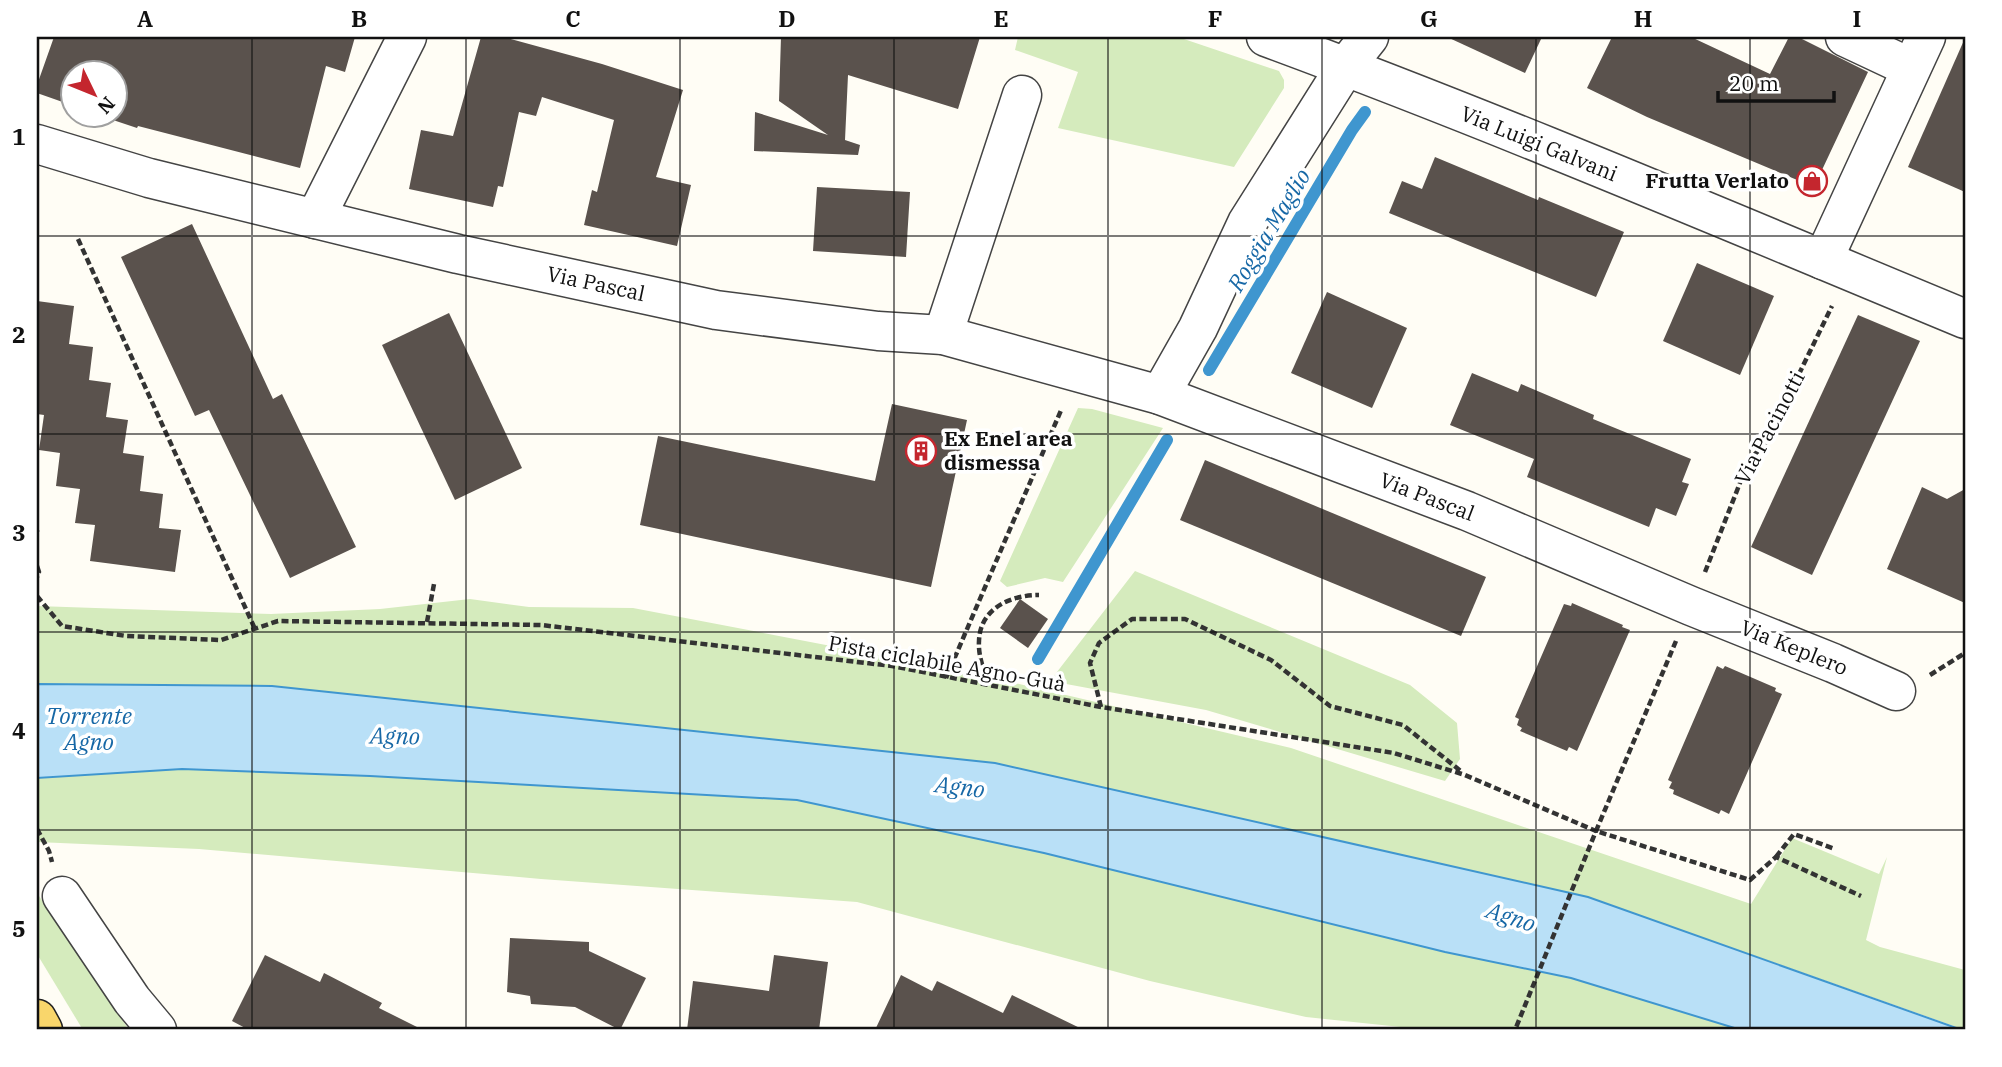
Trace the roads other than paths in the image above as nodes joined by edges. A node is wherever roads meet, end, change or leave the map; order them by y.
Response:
1 (407, 37) edge
2 (1266, 37) edge
3 (1369, 37) edge
4 (1845, 37) edge
5 (1919, 52) edge
6 (1346, 66) junction
7 (1022, 95) dead end
8 (37, 144) edge
9 (315, 219) junction
10 (1823, 260) junction
11 (1965, 319) edge
12 (943, 335) junction
13 (1160, 395) junction
14 (1691, 606) joint
15 (1896, 691) dead end
16 (62, 896) dead end
17 (37, 1020) edge
18 (43, 1030) edge
19 (157, 1030) edge

1 - 9 street
2 - 6 street, Via Luigi Galvani
3 - 6 street
4 - 5 street
5 - 10 street
6 - 10 street, Via Luigi Galvani
6 - 13 street
7 - 12 street
8 - 9 street, Via Pascal
9 - 12 street, Via Pascal
10 - 11 street, Via Luigi Galvani
12 - 13 street, Via Pascal
13 - 14 street, Via Pascal
14 - 15 street, Via Keplero
16 - 19 street
17 - 18 main road

